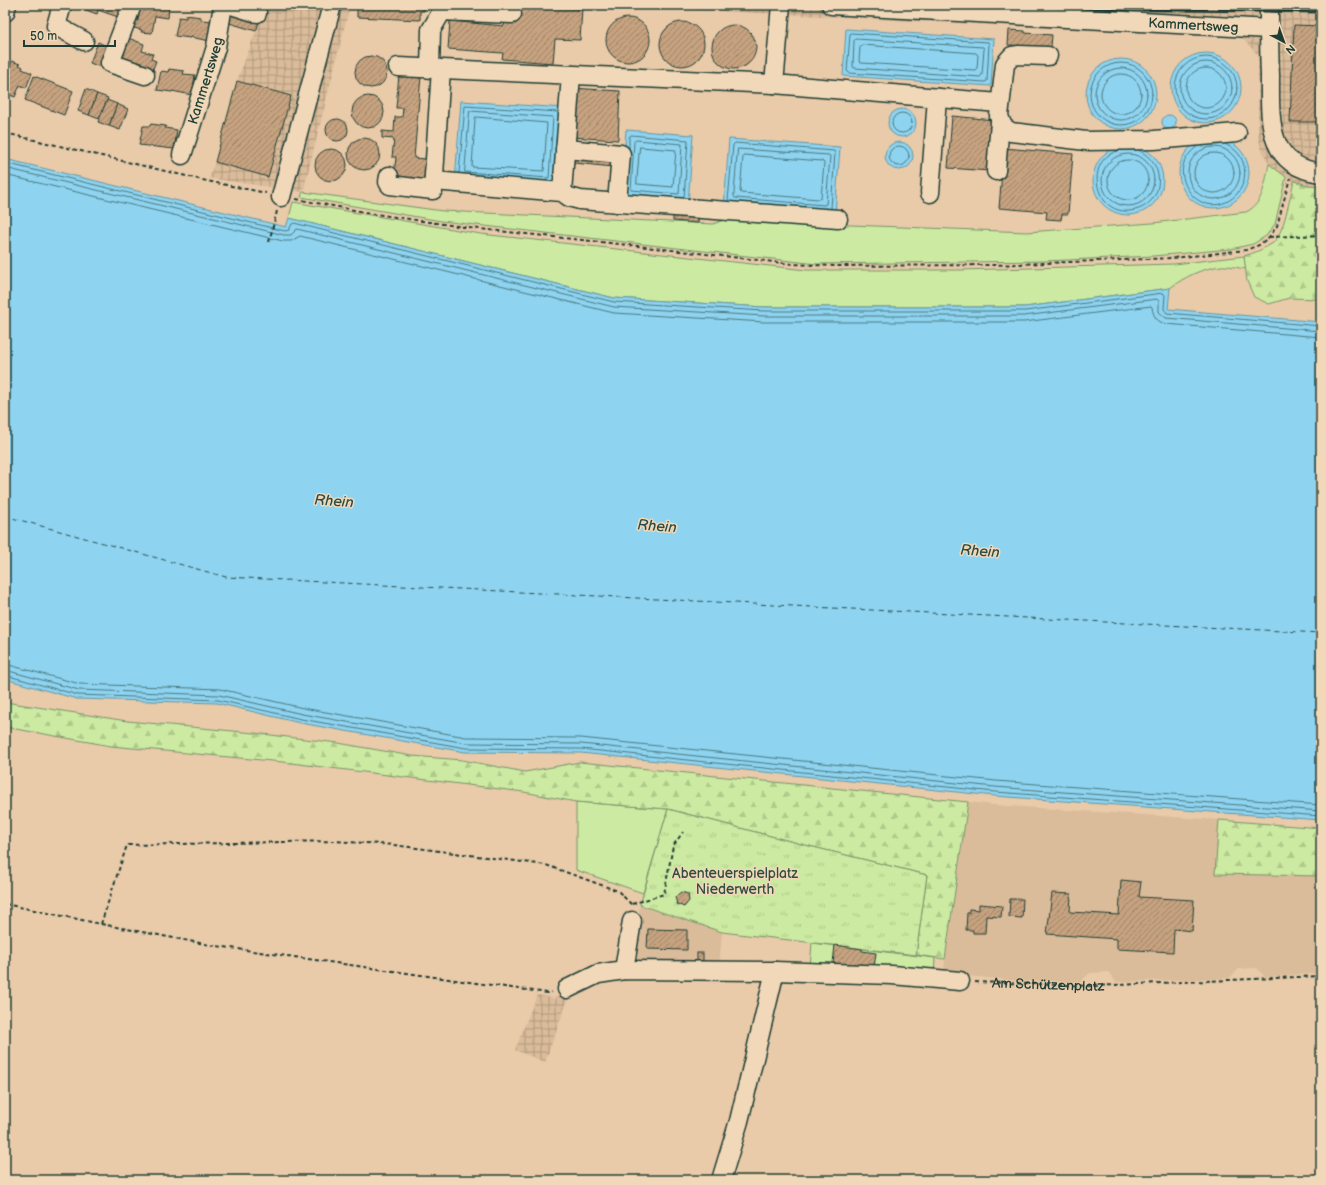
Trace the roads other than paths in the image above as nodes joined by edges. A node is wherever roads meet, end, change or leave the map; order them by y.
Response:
1 (7, 5) edge
2 (62, 5) edge
3 (132, 5) edge
4 (223, 5) edge
5 (231, 5) edge
6 (332, 5) edge
7 (781, 5) edge
8 (831, 5) edge
9 (1269, 5) edge
10 (442, 8) edge
11 (5, 12) edge
12 (257, 13) dead end
13 (512, 14) dead end
14 (1269, 29) junction
15 (84, 41) dead end
16 (1048, 56) dead end
17 (398, 67) dead end
18 (436, 69) junction
19 (145, 75) dead end
20 (571, 75) junction
21 (774, 84) junction
22 (937, 98) junction
23 (999, 103) junction
24 (1000, 122) junction
25 (1237, 133) dead end
26 (565, 149) junction
27 (182, 155) dead end
28 (996, 171) dead end
29 (1321, 173) edge
30 (389, 176) dead end
31 (434, 182) junction
32 (562, 192) junction
33 (930, 193) dead end
34 (281, 197) road end
35 (617, 203) junction
36 (838, 219) dead end
37 (632, 912) road end
38 (624, 970) junction
39 (775, 971) junction
40 (960, 980) road end
41 (567, 988) road end
42 (721, 1180) edge

1 - 11 street
2 - 15 street
3 - 19 street
4 - 27 street, Kammertsweg
5 - 12 street
6 - 34 street
7 - 21 street
8 - 14 street, Kammertsweg
9 - 14 street
10 - 13 street
10 - 18 street
14 - 29 street
16 - 23 street
17 - 18 street
18 - 20 street
18 - 31 street
20 - 21 street
20 - 26 street
21 - 22 street
22 - 23 street
22 - 33 street
23 - 24 street
24 - 25 street
24 - 28 street
26 - 32 street
26 - 35 street
30 - 31 street
31 - 32 street
32 - 35 street
35 - 36 street
37 - 38 street
38 - 39 street
38 - 41 street
39 - 40 street
39 - 42 street

